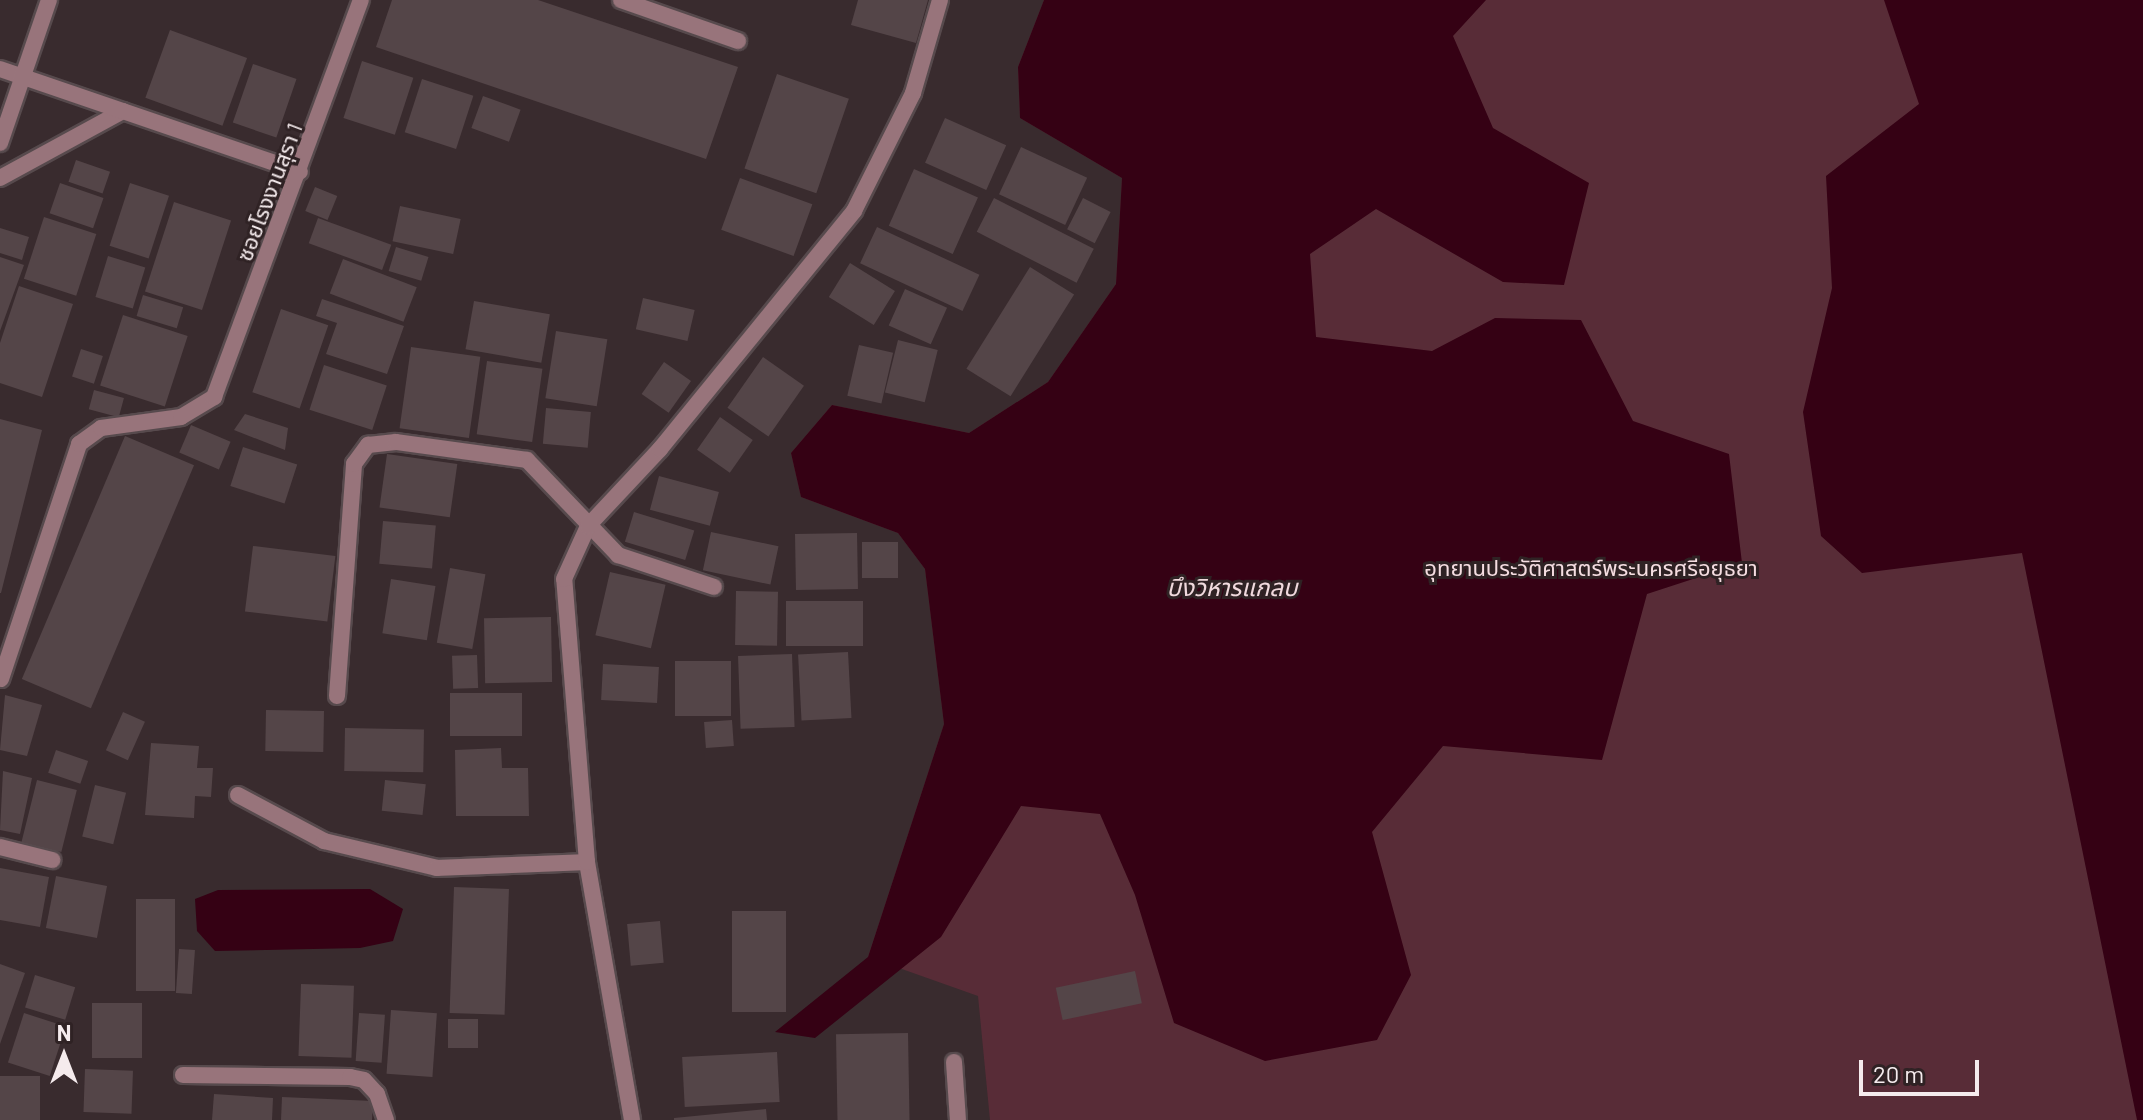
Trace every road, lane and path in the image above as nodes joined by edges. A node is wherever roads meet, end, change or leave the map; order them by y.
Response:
1 (49, 0) edge
2 (361, 0) edge
3 (621, 0) edge
4 (940, 0) edge
5 (738, 41) dead end
6 (0, 69) edge
7 (23, 76) junction
8 (123, 111) junction
9 (0, 143) edge
10 (300, 172) junction
11 (0, 178) edge
12 (588, 526) junction
13 (714, 587) dead end
14 (1, 679) edge
15 (337, 696) dead end
16 (238, 795) dead end
17 (0, 847) edge
18 (52, 860) dead end
19 (587, 862) junction
20 (954, 1062) dead end
21 (183, 1075) dead end
22 (386, 1120) edge
23 (632, 1120) edge
24 (958, 1120) edge

1 - 7 street
2 - 10 street, ซอยโรงงานสุรา 1
3 - 5 street
4 - 12 street
6 - 7 street
7 - 8 street
7 - 9 street
8 - 10 street
8 - 11 street
10 - 14 street, ซอยโรงงานสุรา 1
12 - 13 street
12 - 15 street
12 - 19 street
16 - 19 street
17 - 18 street
19 - 23 street
20 - 24 street
21 - 22 street

